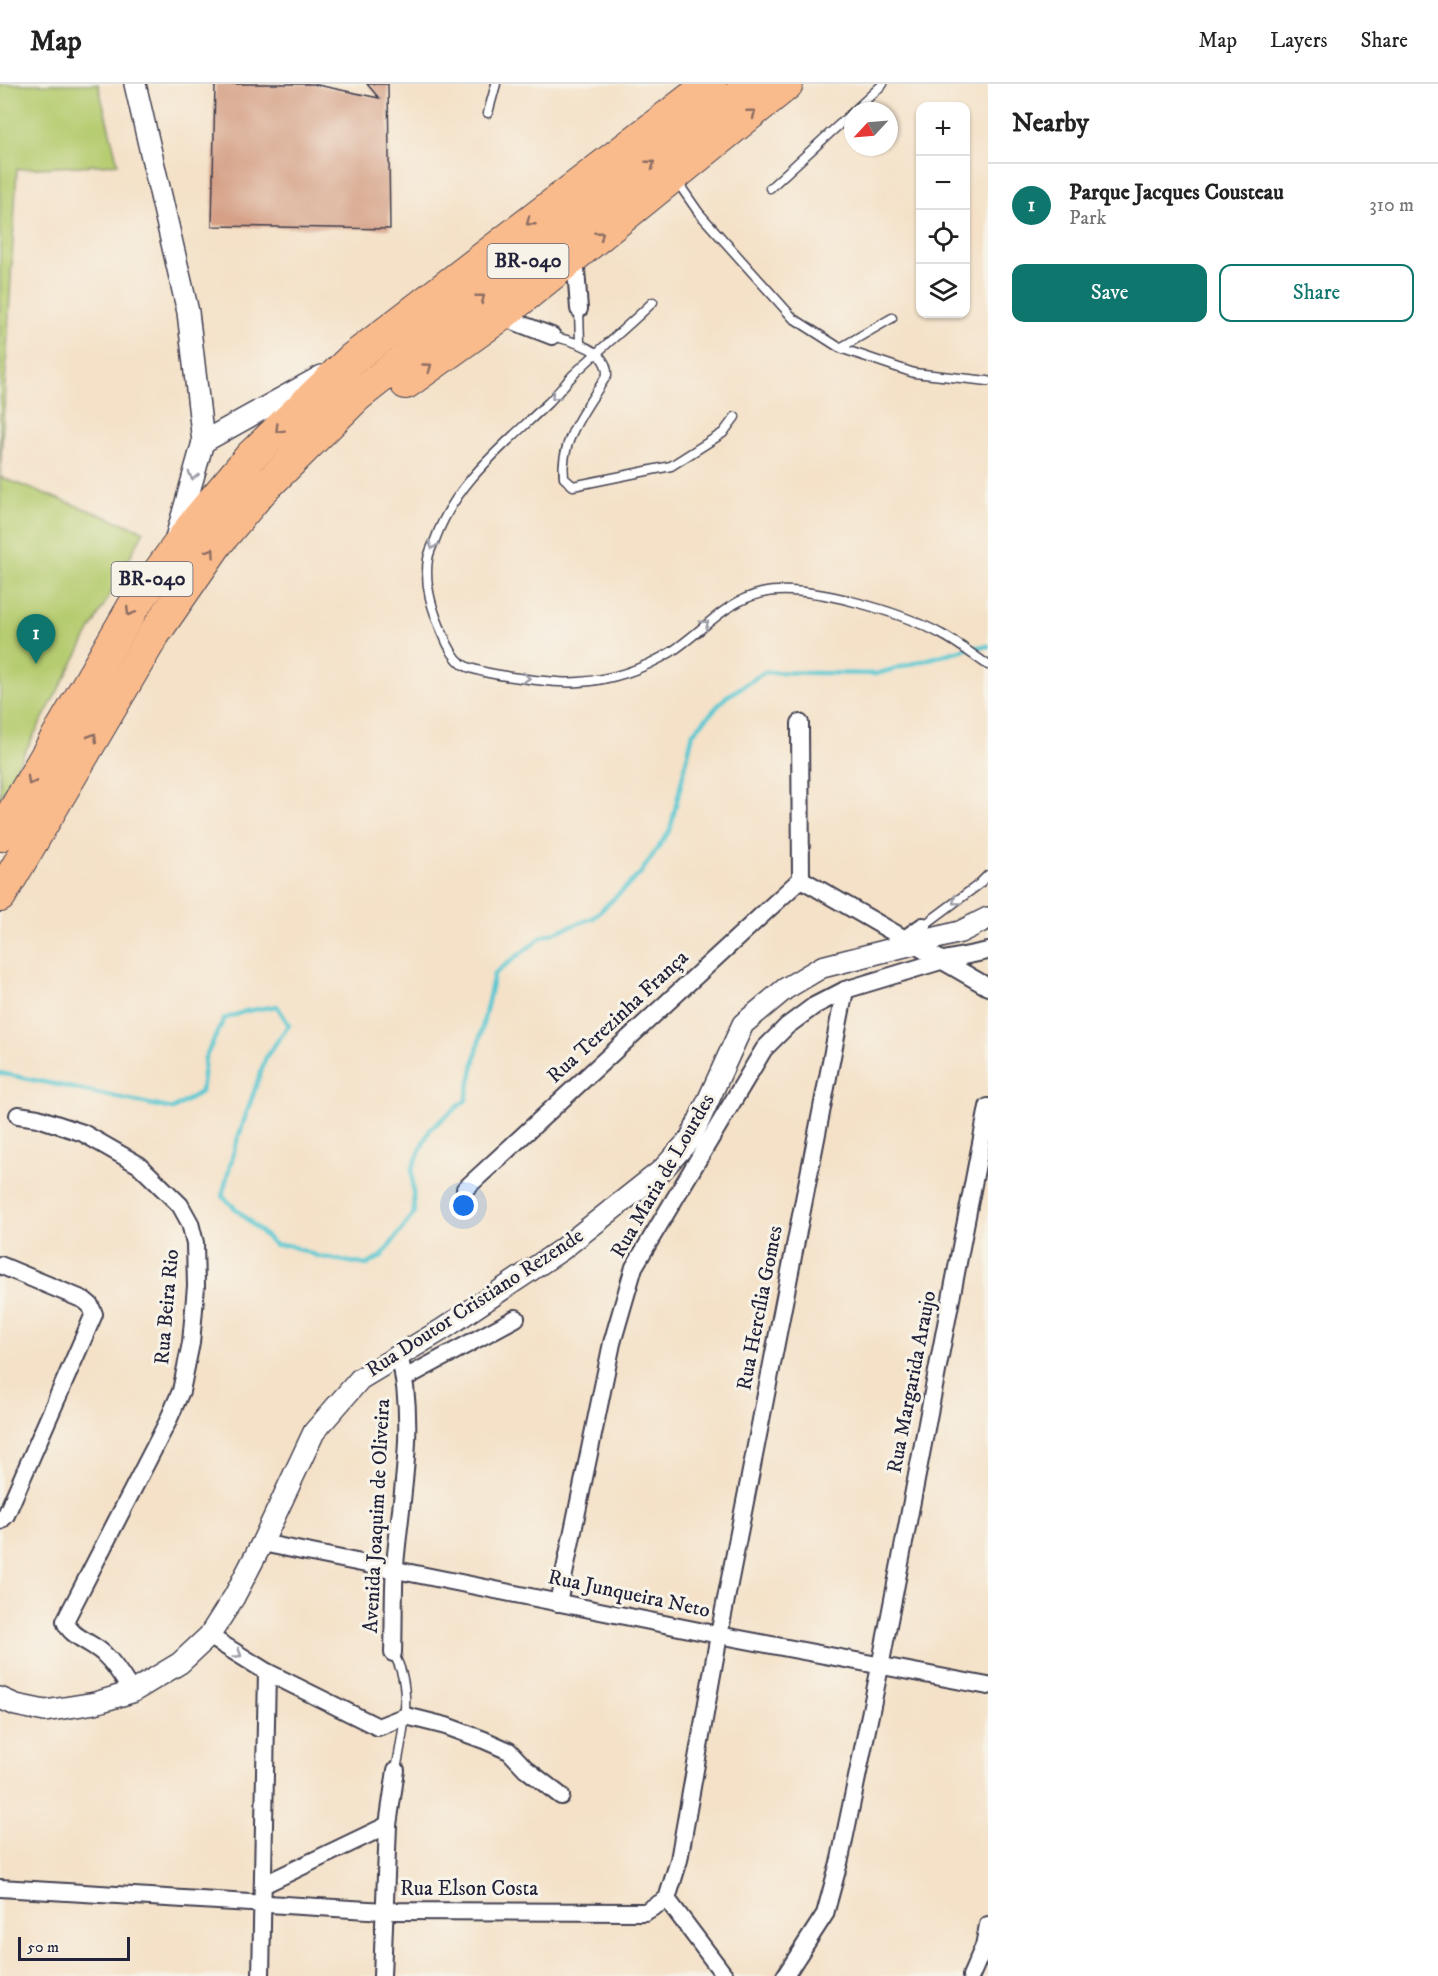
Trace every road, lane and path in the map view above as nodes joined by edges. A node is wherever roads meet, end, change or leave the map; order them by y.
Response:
1 (135, 84) edge
2 (496, 84) edge
3 (710, 84) edge
4 (753, 84) edge
5 (787, 84) edge
6 (883, 84) edge
7 (864, 102) edge
8 (488, 113) dead end
9 (844, 120) edge
10 (674, 176) junction
11 (770, 188) dead end
12 (575, 255) junction
13 (653, 302) dead end
14 (579, 309) joint
15 (500, 316) junction
16 (892, 318) dead end
17 (552, 336) joint
18 (580, 343) junction
19 (840, 348) junction
20 (597, 355) junction
21 (352, 359) junction
22 (988, 381) edge
23 (735, 417) dead end
24 (203, 442) junction
25 (309, 444) junction
26 (173, 551) junction
27 (988, 665) edge
28 (800, 723) dead end
29 (0, 835) edge
30 (988, 875) edge
31 (801, 879) junction
32 (0, 896) edge
33 (988, 918) edge
34 (914, 936) junction
35 (988, 951) edge
36 (944, 960) junction
37 (988, 987) edge
38 (845, 990) junction
39 (988, 1107) edge
40 (18, 1114) dead end
41 (465, 1189) dead end
42 (0, 1265) edge
43 (516, 1318) dead end
44 (399, 1355) junction
45 (405, 1378) junction
46 (0, 1521) edge
47 (262, 1543) junction
48 (395, 1569) junction
49 (558, 1602) junction
50 (719, 1635) junction
51 (209, 1636) junction
52 (393, 1653) joint
53 (880, 1667) junction
54 (267, 1672) junction
55 (988, 1686) edge
56 (132, 1692) junction
57 (0, 1698) edge
58 (406, 1716) junction
59 (396, 1770) joint
60 (561, 1796) dead end
61 (388, 1825) junction
62 (264, 1885) junction
63 (0, 1888) edge
64 (667, 1899) junction
65 (263, 1903) junction
66 (386, 1911) junction
67 (988, 1925) edge
68 (261, 1976) edge
69 (382, 1976) edge
70 (725, 1976) edge
71 (784, 1976) edge
72 (971, 1976) edge

1 - 24 street
2 - 8 lane
3 -> 21 highway, BR-040
25 -> 4 highway, BR-040
10 -> 5 highway
6 - 7 lane
9 - 11 lane
12 -> 10 highway
10 - 19 lane
12 - 14 street
12 - 15 highway
13 - 20 lane
14 - 18 lane
15 - 17 street
25 -> 15 highway
16 - 19 lane
17 - 18 lane
18 - 20 lane
19 - 22 lane
20 - 23 lane
20 -> 27 lane
21 - 24 street
21 -> 26 highway, BR-040
24 -> 26 street
32 -> 25 highway, BR-040
26 -> 29 highway, BR-040
28 - 31 street
30 -> 34 lane
31 - 34 street
31 - 41 street, Rua Terezinha França
33 - 34 street, Rua Doutor Cristiano Rezende
34 - 36 street
34 - 44 street, Rua Doutor Cristiano Rezende
35 - 36 street, Rua Maria de Lourdes
36 - 37 street
36 - 38 street, Rua Maria de Lourdes
38 - 49 street, Rua Maria de Lourdes
38 - 50 street, Rua Hercília Gomes
39 - 53 street, Rua Margarida Araujo
40 - 56 street, Rua Beira Rio
42 - 46 street
43 - 45 street, Avenida Joaquim de Oliveira
44 - 45 street, Avenida Joaquim de Oliveira
44 - 47 street, Rua Doutor Cristiano Rezende
45 - 48 street, Avenida Joaquim de Oliveira
47 - 48 street, Rua Junqueira Neto
47 - 51 street, Rua Doutor Cristiano Rezende
48 - 49 street, Rua Junqueira Neto
48 - 52 street, Avenida Joaquim de Oliveira
49 - 50 street, Rua Junqueira Neto
50 - 53 street, Rua Junqueira Neto
50 - 64 street
51 -> 54 street
51 - 56 street, Rua Doutor Cristiano Rezende
52 - 58 lane, Avenida Joaquim de Oliveira
53 - 55 street, Rua Junqueira Neto
53 - 71 street, Rua Margarida Araujo
54 - 58 street
54 - 62 street
56 - 57 street, Rua Doutor Cristiano Rezende
58 - 59 lane, Avenida Joaquim de Oliveira
58 - 60 street
59 - 61 street, Avenida Joaquim de Oliveira
61 - 62 street
61 - 66 street, Avenida Joaquim de Oliveira
62 - 65 street
63 - 65 street, Rua Elson Costa
64 - 66 street, Rua Elson Costa
64 - 70 street
65 - 66 street, Rua Elson Costa
65 - 68 street
66 - 69 street, Avenida Joaquim de Oliveira
67 - 72 street

